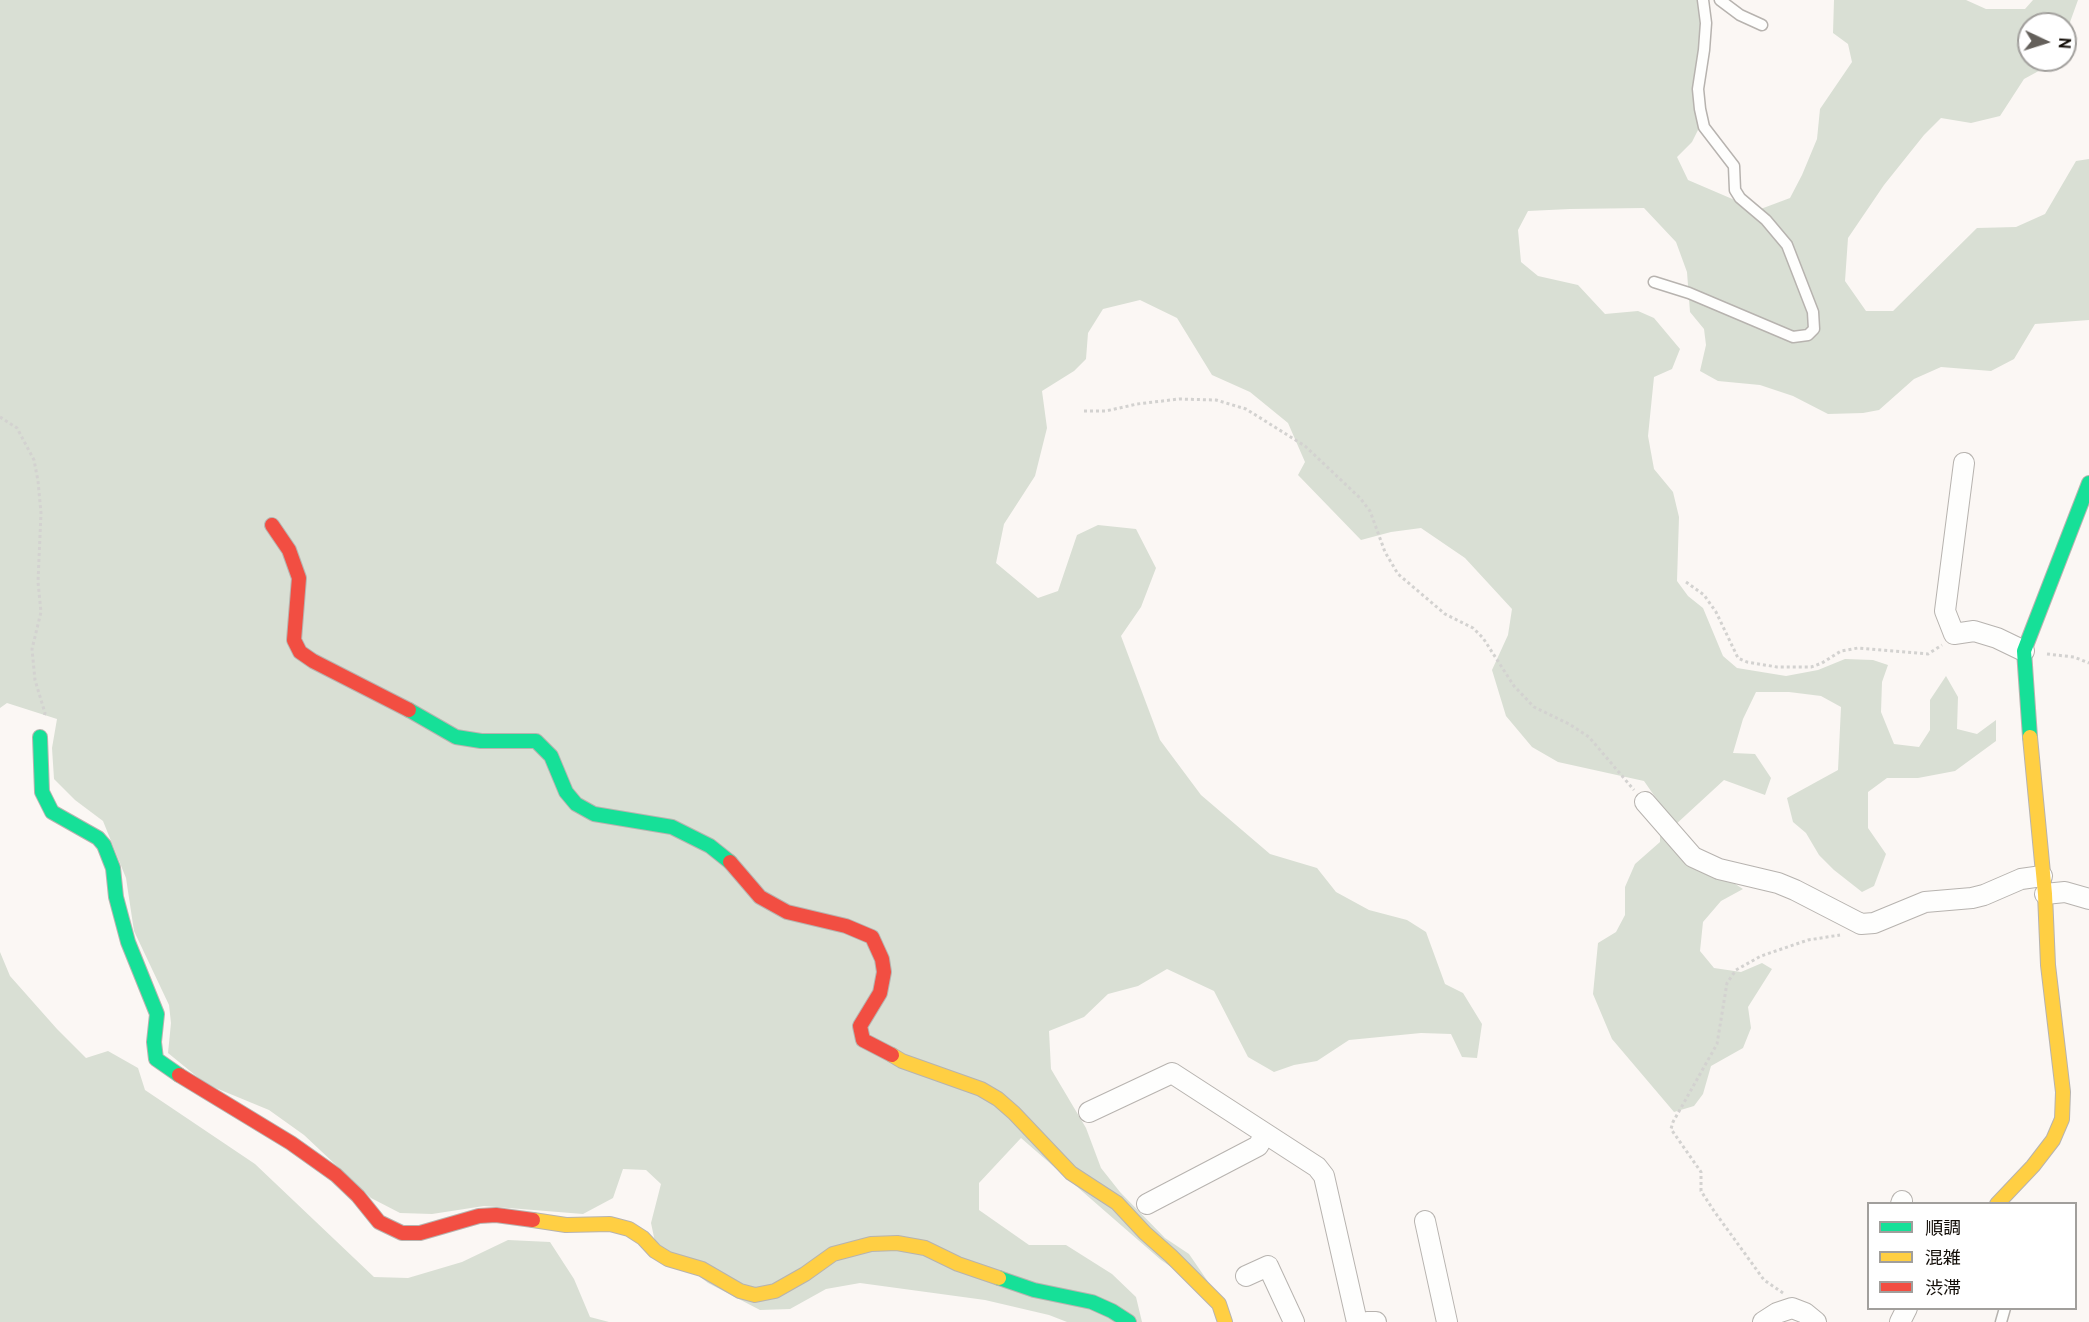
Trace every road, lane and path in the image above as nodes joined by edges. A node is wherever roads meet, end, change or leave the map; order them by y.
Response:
1 (1703, 0) edge
2 (1720, 0) edge
3 (1762, 25) dead end
4 (1654, 282) dead end
5 (1084, 411) dead end
6 (0, 417) edge
7 (1964, 463) dead end
8 (2089, 483) edge
9 (272, 525) dead end
10 (1686, 582) dead end
11 (1954, 634) junction
12 (2024, 651) junction
13 (2089, 663) edge
14 (40, 737) joint
15 (1645, 802) joint
16 (2043, 885) junction
17 (2089, 899) edge
18 (1856, 922) junction
19 (1089, 1112) dead end
20 (1265, 1134) junction
21 (1998, 1202) edge
22 (1147, 1204) dead end
23 (1425, 1221) dead end
24 (1246, 1275) dead end
25 (1792, 1308) junction
26 (1129, 1322) edge
27 (1226, 1322) edge
28 (1294, 1322) edge
29 (1357, 1322) edge
30 (1367, 1322) edge
31 (1376, 1322) edge
32 (1447, 1322) edge
33 (1763, 1322) edge
34 (1816, 1322) edge

1 - 4 lane
2 - 3 lane
5 - 15 path
6 - 14 path
7 - 11 street
8 - 12 street
9 - 27 street
10 - 11 path
11 - 12 street
12 - 13 path
12 - 16 street
14 - 26 street
15 - 18 street
16 - 17 street
16 - 18 street
16 - 21 street
18 - 25 path
19 - 20 street
20 - 22 street
20 - 29 street
23 - 32 street
24 - 28 street
25 - 33 street
25 - 34 street
30 - 31 street

